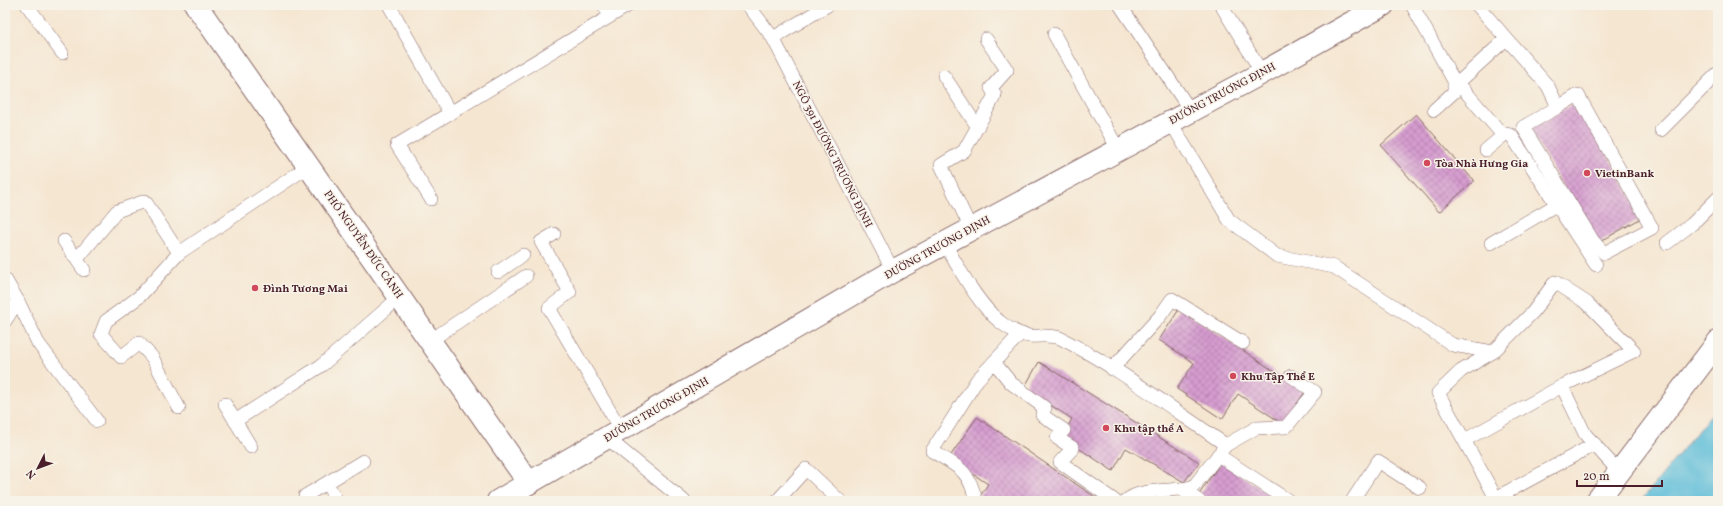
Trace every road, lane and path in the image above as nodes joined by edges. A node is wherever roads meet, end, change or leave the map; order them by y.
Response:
1 (27, 5) edge
2 (196, 5) edge
3 (388, 5) edge
4 (629, 5) edge
5 (748, 5) edge
6 (828, 5) edge
7 (1120, 5) edge
8 (1221, 5) edge
9 (1383, 5) edge
10 (1412, 5) edge
11 (1477, 5) edge
12 (607, 11) edge
13 (1054, 34) dead end
14 (772, 38) junction
15 (986, 39) dead end
16 (1506, 39) junction
17 (62, 53) dead end
18 (1262, 73) junction
19 (1718, 73) edge
20 (944, 76) dead end
21 (1558, 107) junction
22 (1190, 110) junction
23 (1434, 110) dead end
24 (450, 113) junction
25 (1170, 121) junction
26 (977, 126) junction
27 (1661, 130) dead end
28 (1505, 134) junction
29 (1118, 149) junction
30 (1486, 150) dead end
31 (309, 166) junction
32 (1718, 198) edge
33 (431, 199) dead end
34 (1556, 205) junction
35 (971, 229) junction
36 (554, 234) dead end
37 (64, 241) dead end
38 (944, 243) junction
39 (1491, 243) dead end
40 (1667, 243) dead end
41 (179, 253) junction
42 (523, 255) dead end
43 (77, 259) junction
44 (509, 264) junction
45 (1596, 265) dead end
46 (84, 270) dead end
47 (893, 271) junction
48 (498, 272) dead end
49 (5, 279) edge
50 (401, 296) junction
51 (18, 301) junction
52 (5, 321) edge
53 (1020, 334) junction
54 (431, 340) junction
55 (1718, 342) edge
56 (1243, 343) dead end
57 (1493, 352) junction
58 (994, 362) junction
59 (1112, 368) junction
60 (1291, 376) dead end
61 (1562, 386) junction
62 (225, 404) dead end
63 (179, 408) dead end
64 (97, 421) dead end
65 (235, 421) junction
66 (614, 434) junction
67 (1465, 440) junction
68 (1595, 444) junction
69 (1226, 445) junction
70 (251, 447) dead end
71 (1218, 456) junction
72 (363, 461) dead end
73 (1619, 472) junction
74 (529, 483) junction
75 (327, 484) junction
76 (1420, 488) dead end
77 (1181, 489) junction
78 (305, 496) dead end
79 (1129, 500) edge
80 (337, 501) edge
81 (498, 501) edge
82 (684, 501) edge
83 (777, 501) edge
84 (840, 501) edge
85 (976, 501) edge
86 (1116, 501) edge
87 (1199, 501) edge
88 (1289, 501) edge
89 (1352, 501) edge
90 (1598, 501) edge

1 - 17 lane
2 - 31 main road, PHỐ NGUYỄN ĐỨC CẢNH
3 - 24 lane
4 - 12 lane
5 - 14 lane, NGÕ 391 ĐƯỜNG TRƯƠNG ĐỊNH
6 - 14 lane
7 - 22 lane
8 - 18 lane
9 - 18 main road, ĐƯỜNG TRƯƠNG ĐỊNH
10 - 23 lane
11 - 16 lane
12 - 24 lane
13 - 29 lane
14 - 47 lane, NGÕ 391 ĐƯỜNG TRƯƠNG ĐỊNH
15 - 26 lane
16 - 21 lane
16 - 28 lane
18 - 22 main road, ĐƯỜNG TRƯƠNG ĐỊNH
19 - 27 lane
20 - 26 lane
21 - 21 lane
22 - 25 main road, ĐƯỜNG TRƯƠNG ĐỊNH
24 - 33 lane
25 - 29 main road, ĐƯỜNG TRƯƠNG ĐỊNH
25 - 57 lane
26 - 35 lane
28 - 30 lane
28 - 34 lane
29 - 35 main road, ĐƯỜNG TRƯƠNG ĐỊNH
31 - 41 lane
31 - 50 main road, PHỐ NGUYỄN ĐỨC CẢNH
32 - 40 lane
34 - 39 lane
34 - 45 lane
35 - 38 main road, ĐƯỜNG TRƯƠNG ĐỊNH
36 - 66 lane
37 - 43 lane
38 - 47 main road, ĐƯỜNG TRƯƠNG ĐỊNH
38 - 53 lane
41 - 43 lane
41 - 63 lane
42 - 44 lane
43 - 46 lane
44 - 48 lane
44 - 54 lane
47 - 66 main road, ĐƯỜNG TRƯƠNG ĐỊNH
49 - 51 lane
50 - 54 main road, PHỐ NGUYỄN ĐỨC CẢNH
50 - 65 lane
51 - 52 lane
51 - 64 lane
53 - 58 lane
53 - 59 lane
54 - 74 main road, PHỐ NGUYỄN ĐỨC CẢNH
55 - 73 main road
56 - 59 lane
57 - 61 lane
57 - 67 lane
58 - 85 lane
58 - 86 lane
59 - 69 lane
60 - 69 lane
61 - 67 lane
61 - 68 lane
62 - 65 lane
65 - 70 lane
66 - 74 main road, ĐƯỜNG TRƯƠNG ĐỊNH
66 - 82 lane
67 - 68 lane
68 - 73 lane
69 - 71 lane
71 - 77 lane
71 - 88 lane
72 - 75 lane
73 - 90 main road
74 - 81 main road, ĐƯỜNG TRƯƠNG ĐỊNH
75 - 78 lane
75 - 80 lane
76 - 89 lane
77 - 79 lane
77 - 87 lane
83 - 84 lane

